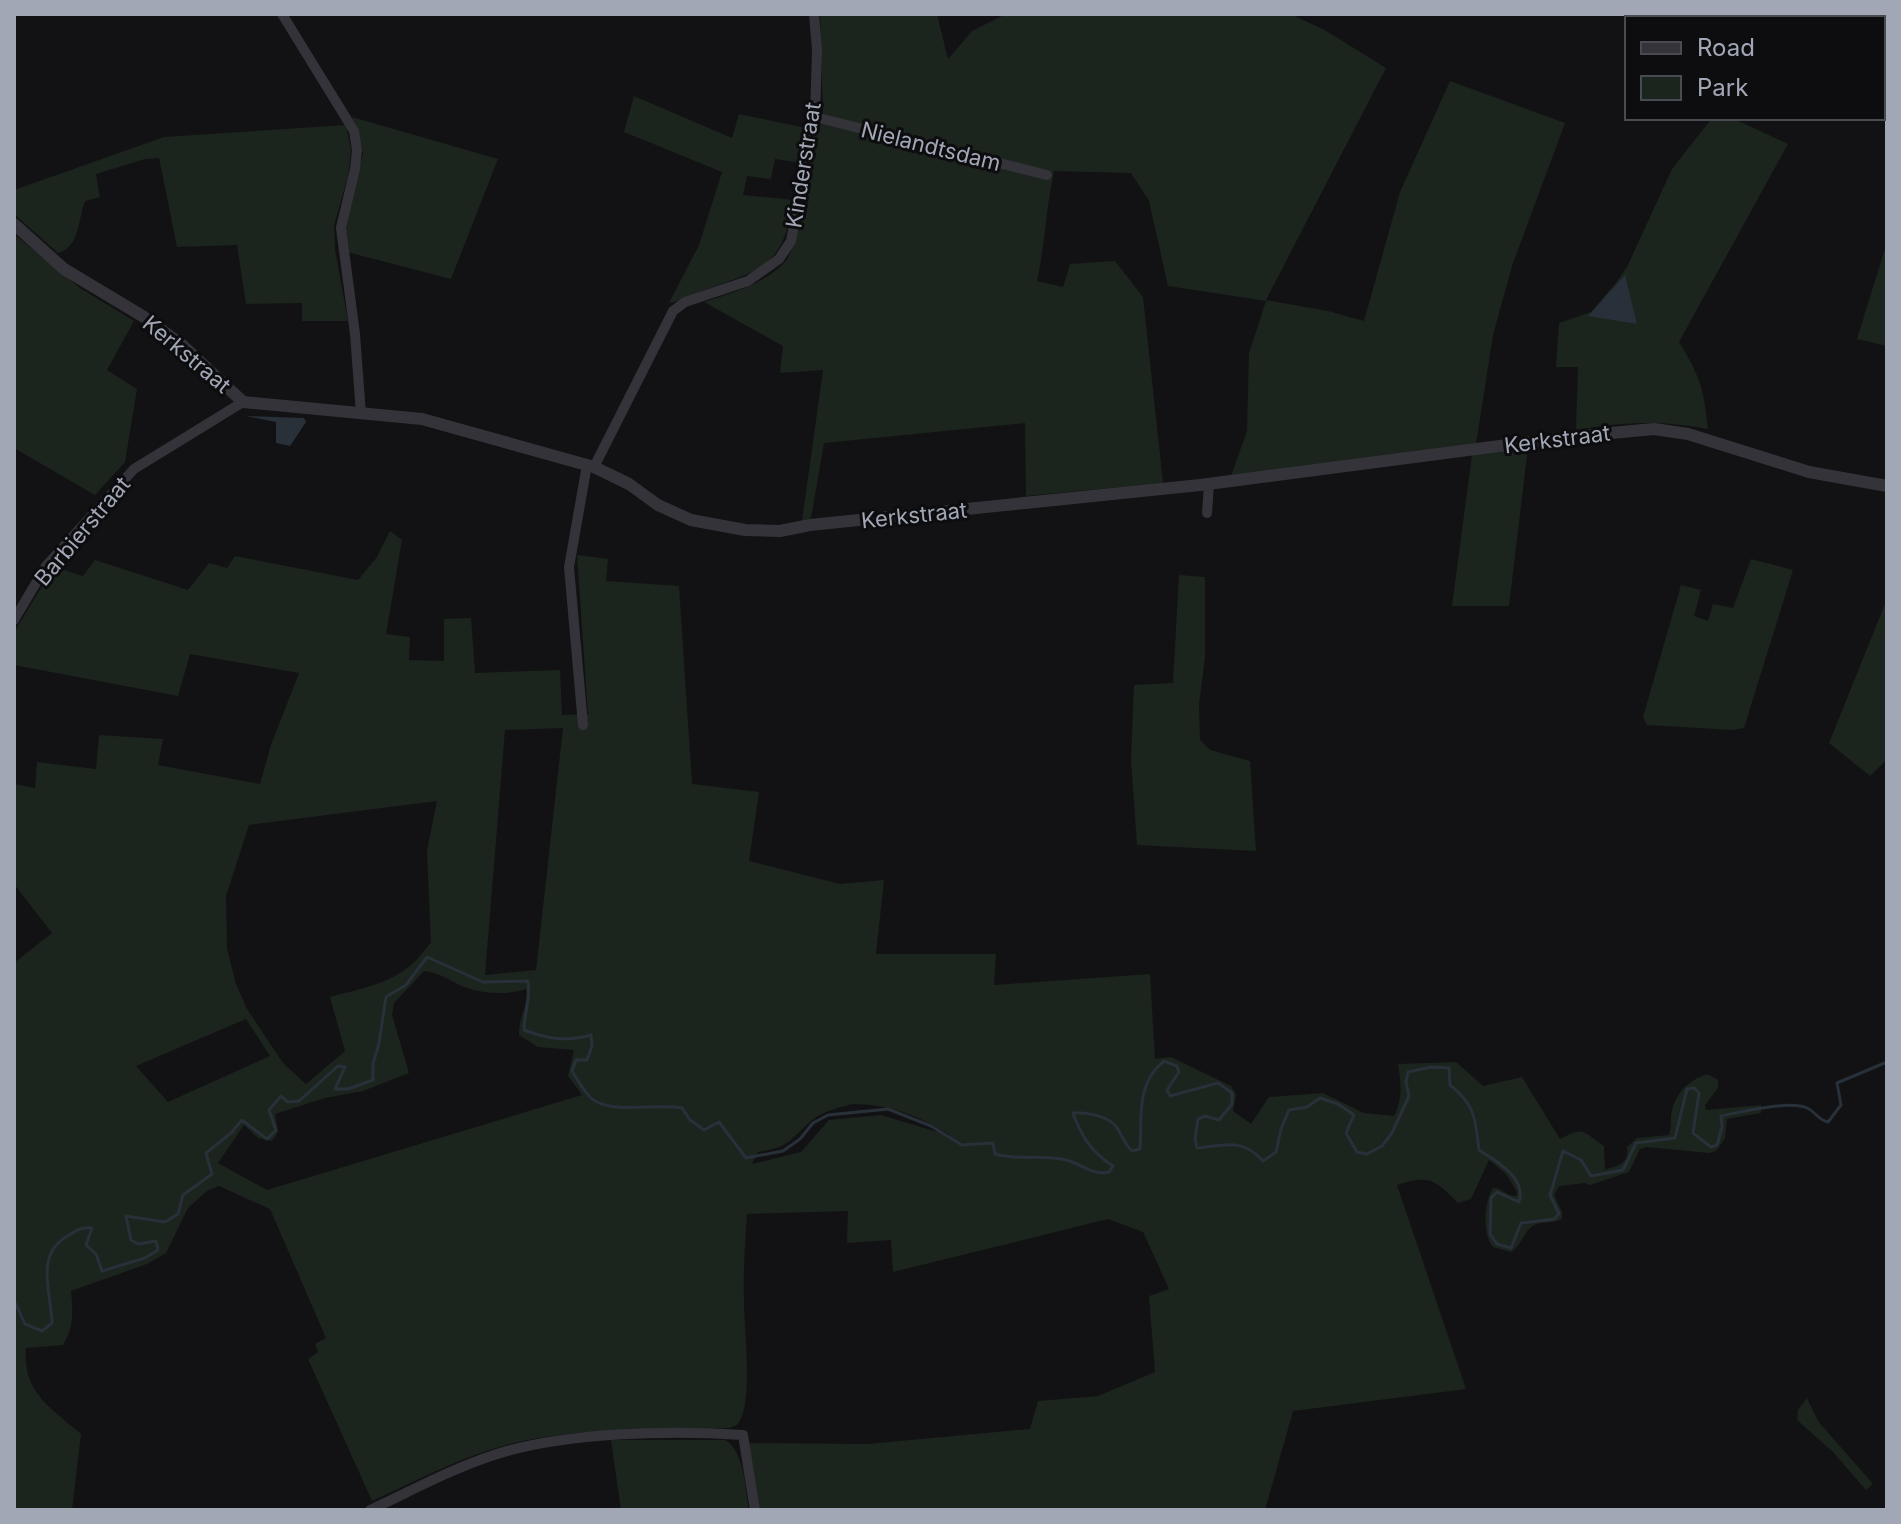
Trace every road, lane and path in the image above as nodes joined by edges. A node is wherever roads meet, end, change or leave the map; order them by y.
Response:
1 (282, 14) edge
2 (814, 14) edge
3 (815, 117) junction
4 (1047, 175) dead end
5 (14, 224) edge
6 (243, 402) junction
7 (361, 414) junction
8 (591, 466) junction
9 (1209, 484) junction
10 (1887, 486) edge
11 (1207, 513) dead end
12 (14, 620) edge
13 (583, 725) dead end
14 (370, 1510) edge
15 (755, 1510) edge

1 - 7 street
2 - 3 street, Kinderstraat
3 - 4 street, Nielandtsdam
3 - 8 street, Kinderstraat
5 - 6 street, Kerkstraat
6 - 7 street, Kerkstraat
6 - 12 street, Barbierstraat
7 - 8 street, Kerkstraat
8 - 9 street, Kerkstraat
8 - 13 street, Kinderstraat
9 - 10 street, Kerkstraat
9 - 11 street
14 - 15 street

